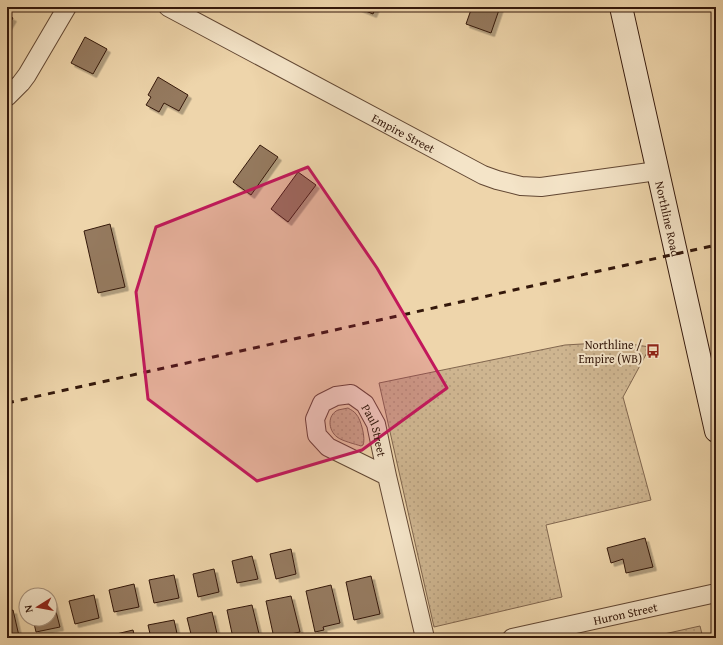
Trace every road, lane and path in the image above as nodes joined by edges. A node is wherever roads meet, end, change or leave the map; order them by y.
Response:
1 (67, 7) edge
2 (168, 7) edge
3 (620, 7) edge
4 (7, 97) edge
5 (658, 171) junction
6 (716, 431) edge
7 (387, 476) junction
8 (716, 593) edge
9 (425, 638) edge
10 (512, 638) edge

1 - 4 street
2 - 5 street, Empire Street
3 - 5 main road, Northline Road
5 - 6 main road, Northline Road
7 - 7 street, Paul Street
7 - 9 street, Paul Street
8 - 10 street, Huron Street

